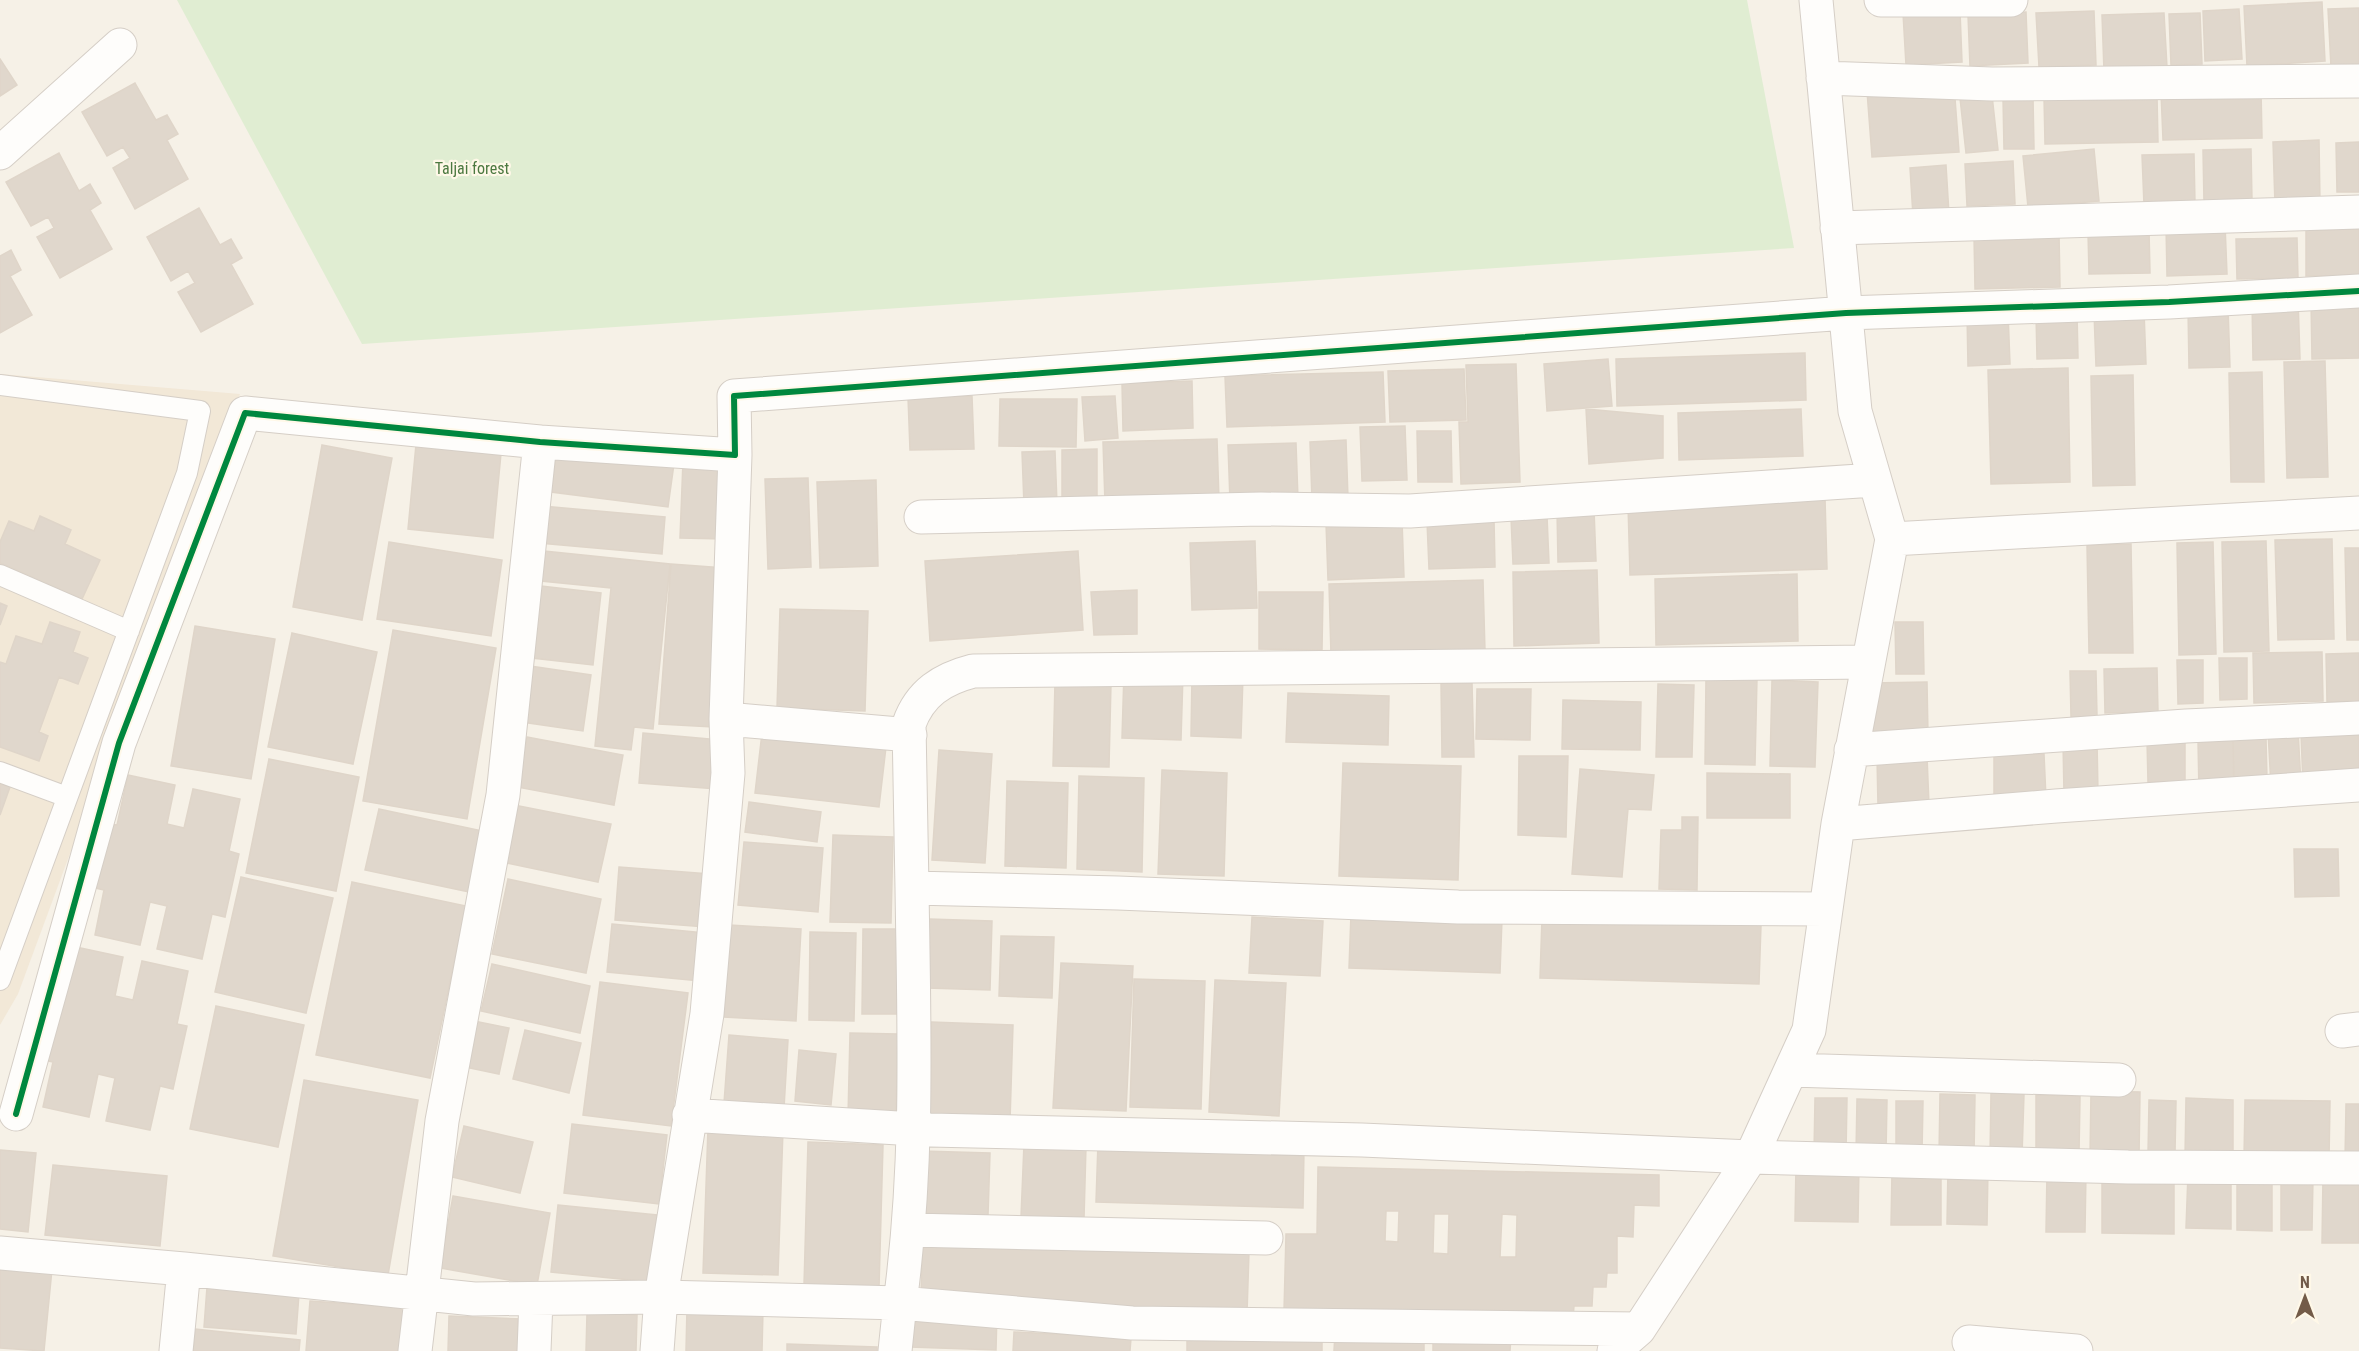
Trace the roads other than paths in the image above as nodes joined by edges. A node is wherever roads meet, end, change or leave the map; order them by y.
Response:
1 (1816, 0) edge
2 (1881, 0) edge
3 (2011, 0) edge
4 (120, 45) dead end
5 (1823, 78) junction
6 (2359, 81) edge
7 (0, 153) edge
8 (2359, 212) edge
9 (1837, 228) junction
10 (2359, 291) edge
11 (1846, 313) junction
12 (0, 386) edge
13 (540, 442) junction
14 (735, 455) junction
15 (1874, 480) junction
16 (2359, 513) edge
17 (921, 518) dead end
18 (1892, 539) junction
19 (0, 575) edge
20 (129, 631) junction
21 (1868, 662) junction
22 (2359, 718) edge
23 (726, 719) junction
24 (910, 735) junction
25 (1851, 750) junction
26 (0, 771) edge
27 (2359, 786) edge
28 (67, 797) junction
29 (1838, 825) junction
30 (912, 888) junction
31 (1826, 909) junction
32 (6, 944) edge
33 (0, 980) edge
34 (1791, 1070) junction
35 (2119, 1080) dead end
36 (16, 1114) dead end
37 (689, 1115) junction
38 (915, 1130) junction
39 (1751, 1157) junction
40 (2359, 1168) edge
41 (910, 1230) junction
42 (1266, 1238) dead end
43 (0, 1253) edge
44 (184, 1269) junction
45 (420, 1292) junction
46 (661, 1298) junction
47 (536, 1300) junction
48 (900, 1303) junction
49 (1639, 1329) junction
50 (1970, 1342) dead end
51 (176, 1351) edge
52 (414, 1351) edge
53 (534, 1351) edge
54 (657, 1351) edge
55 (895, 1351) edge
56 (1614, 1351) edge
57 (2076, 1351) edge

1 - 5 street
2 - 3 street
4 - 7 street
5 - 6 street
5 - 9 street
8 - 9 street
9 - 11 street
10 - 11 street
11 - 14 street
11 - 15 street
12 - 20 lane
13 - 14 street
13 - 36 street
13 - 45 street
14 - 23 street
15 - 17 street
15 - 18 street
16 - 18 street
18 - 21 street
19 - 20 lane
20 - 28 lane
21 - 24 street
21 - 25 street
22 - 25 street
23 - 24 street
23 - 37 street
24 - 30 street
25 - 29 street
26 - 28 lane
27 - 29 street
28 - 32 lane
29 - 31 street
30 - 31 street
30 - 38 street
31 - 34 street
32 - 33 lane
34 - 35 street
34 - 39 street
37 - 38 street
37 - 46 street
38 - 39 street
38 - 41 street
39 - 40 street
39 - 49 street
41 - 42 street
41 - 48 street
43 - 44 street
44 - 45 street
44 - 51 street
45 - 47 street
45 - 52 street
46 - 47 street
46 - 48 street
46 - 54 street
47 - 53 street
48 - 49 street
48 - 55 street
49 - 56 street
50 - 57 street

